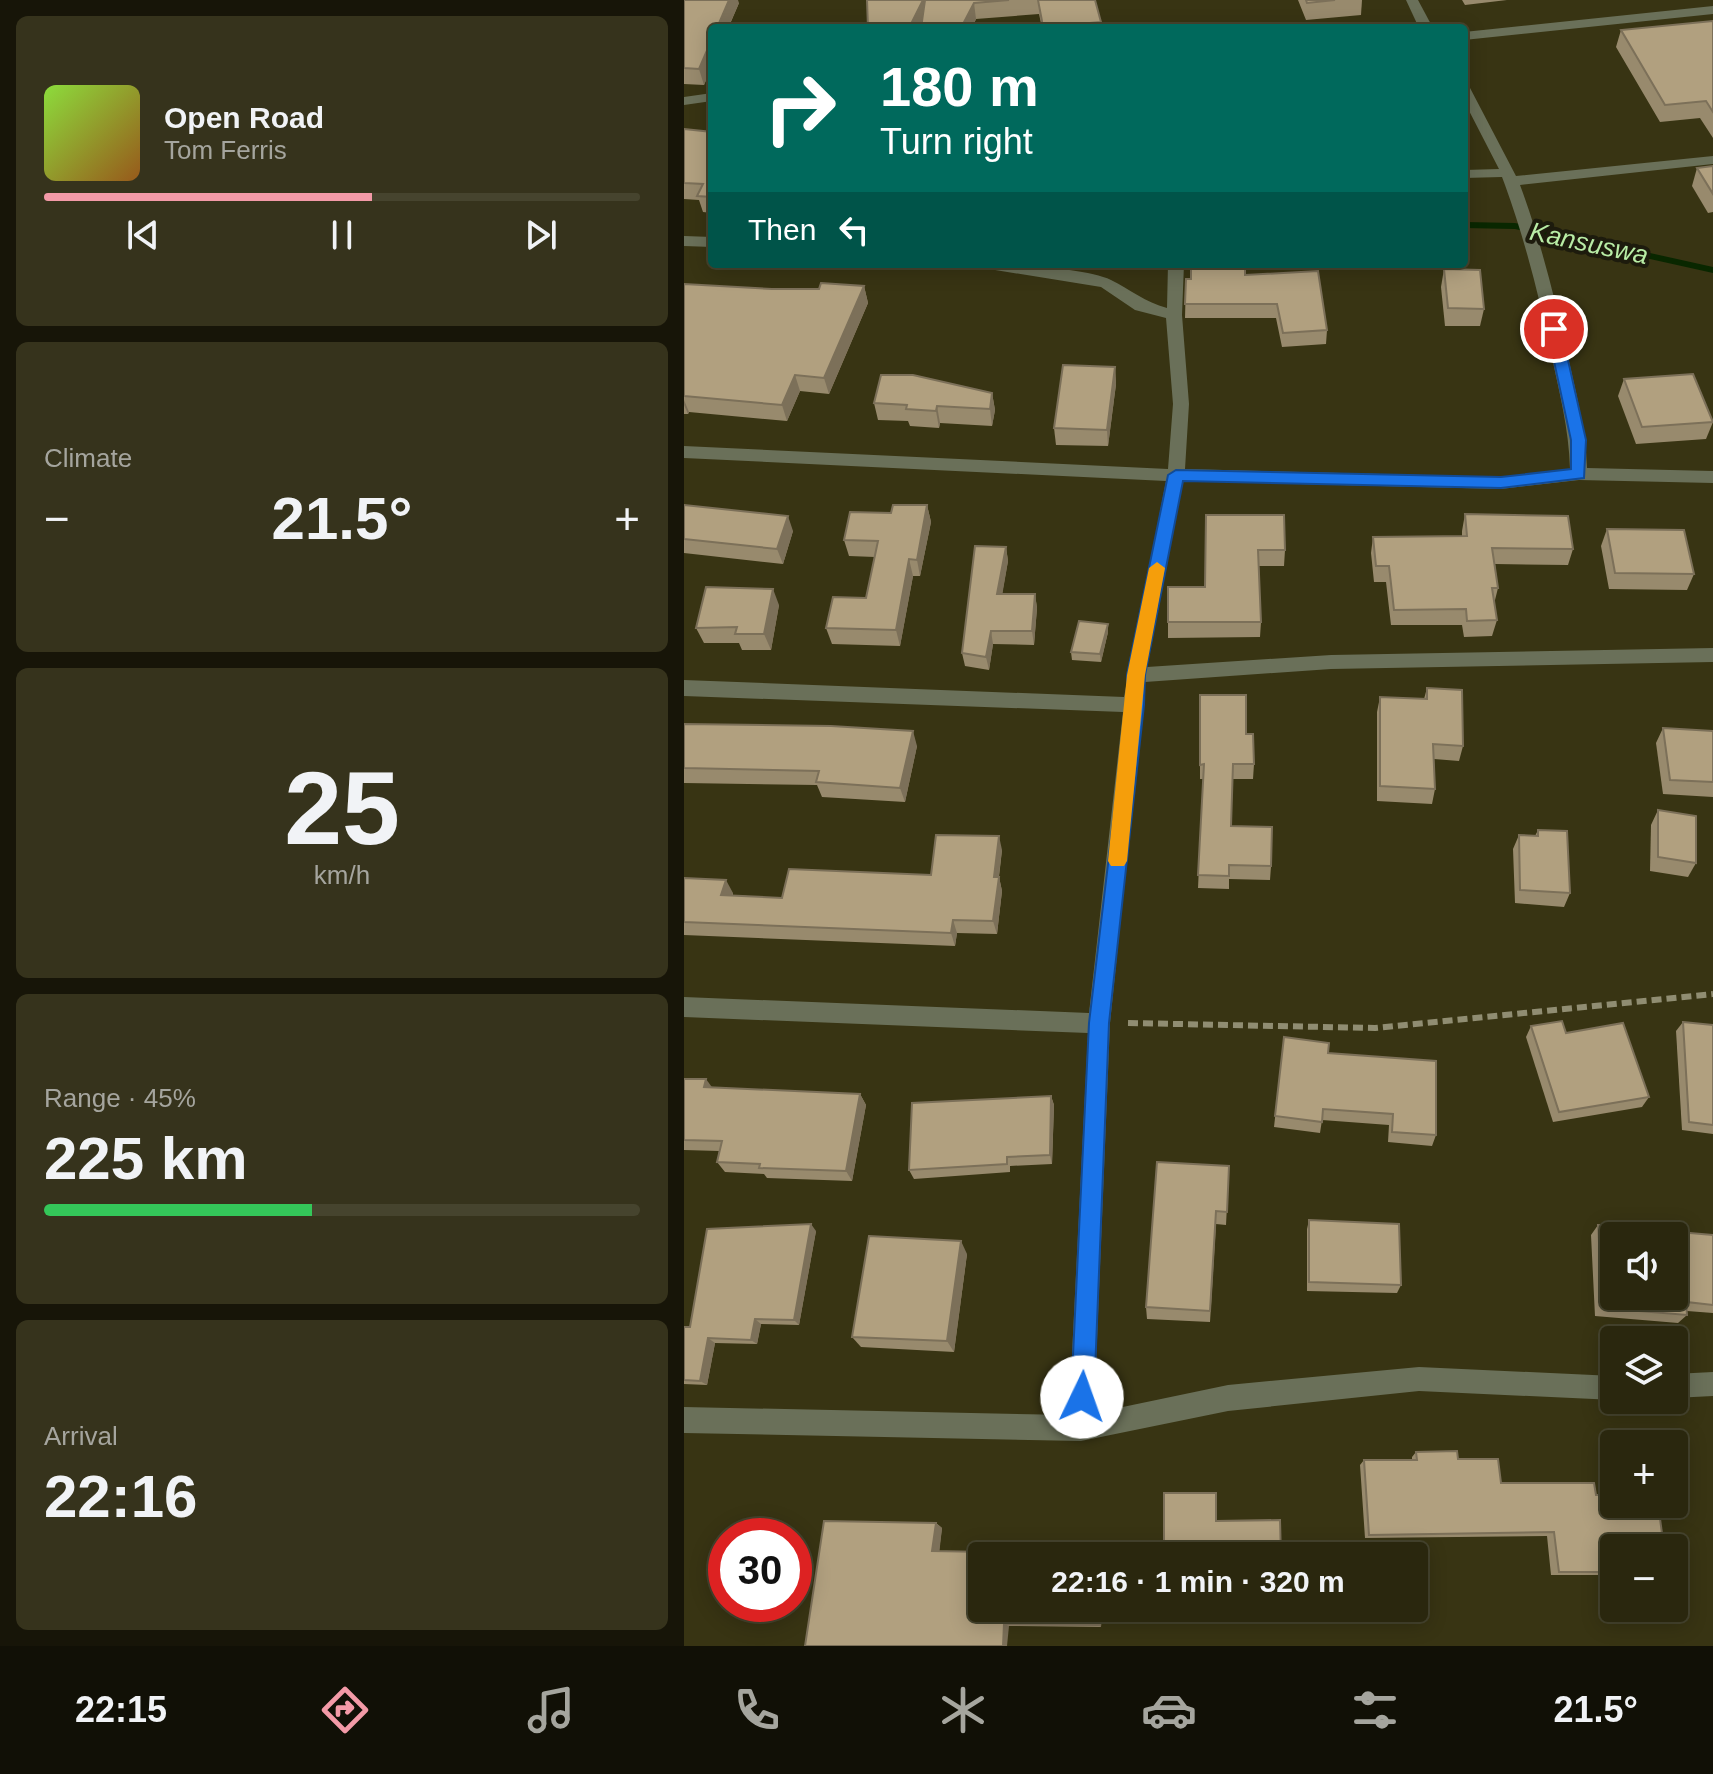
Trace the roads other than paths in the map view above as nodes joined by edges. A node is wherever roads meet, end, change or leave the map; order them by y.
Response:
1 (1412, 0) edge
2 (1713, 10) edge
3 (1424, 24) edge
4 (1468, 36) edge
5 (1468, 96) edge
6 (708, 98) edge
7 (684, 101) edge
8 (1713, 160) edge
9 (1468, 174) edge
10 (1511, 177) junction
11 (684, 241) edge
12 (708, 242) edge
13 (1013, 268) edge
14 (1176, 268) edge
15 (1174, 315) junction
16 (684, 452) edge
17 (1579, 474) junction
18 (1176, 475) junction
19 (1713, 477) edge
20 (1713, 655) edge
21 (1136, 675) junction
22 (684, 688) edge
23 (1135, 705) junction
24 (684, 1007) edge
25 (1099, 1023) junction
26 (1713, 1384) edge
27 (1688, 1385) edge
28 (1600, 1387) edge
29 (684, 1420) edge
30 (1081, 1428) junction

1 - 3 street
2 - 4 street
5 - 10 street
6 - 7 street
8 - 10 street
9 - 10 street
10 - 17 street
11 - 12 street
13 - 15 street
14 - 15 street
15 - 18 street
16 - 18 street
17 - 18 street
17 - 19 street
18 - 21 street
20 - 21 street
21 - 23 street
22 - 23 street
23 - 25 street
24 - 25 street
25 - 30 street
26 - 27 street
28 - 30 street
29 - 30 street

